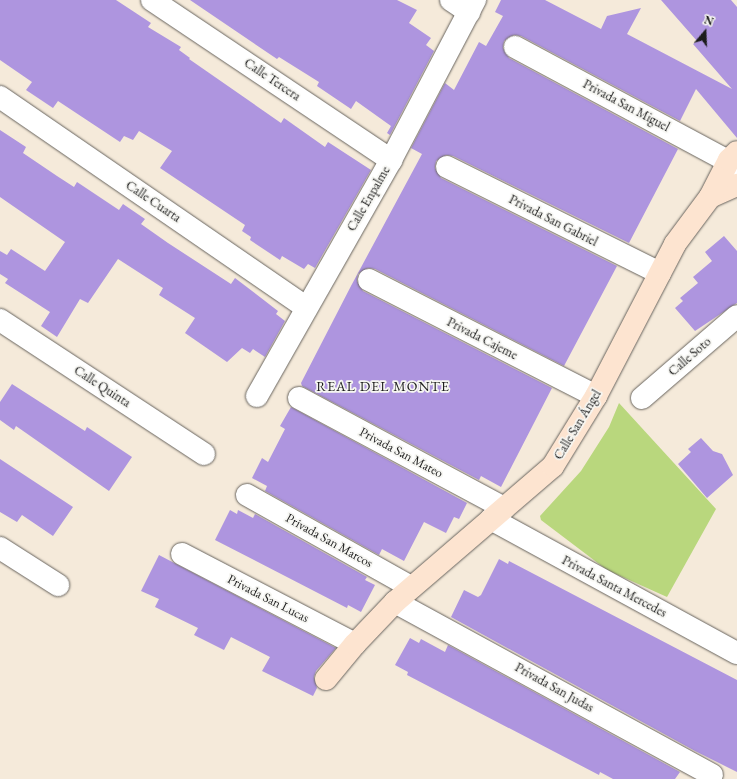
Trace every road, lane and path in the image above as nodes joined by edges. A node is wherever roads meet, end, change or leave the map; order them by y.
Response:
1 (152, 0) edge
2 (451, 0) edge
3 (472, 6) edge
4 (516, 47) dead end
5 (0, 97) edge
6 (734, 159) edge
7 (392, 160) junction
8 (448, 167) dead end
9 (737, 185) edge
10 (710, 197) junction
11 (660, 273) junction
12 (369, 280) dead end
13 (306, 307) junction
14 (737, 316) edge
15 (0, 320) edge
16 (258, 396) dead end
17 (596, 396) junction
18 (299, 398) dead end
19 (642, 398) dead end
20 (204, 454) dead end
21 (247, 495) dead end
22 (497, 514) junction
23 (0, 548) edge
24 (182, 554) dead end
25 (58, 585) dead end
26 (411, 587) junction
27 (394, 602) junction
28 (355, 644) junction
29 (737, 653) edge
30 (326, 679) dead end
31 (712, 775) dead end

1 - 7 street, Calle Tercera
2 - 3 street
3 - 7 street, Calle Enpalme
4 - 6 street, Privada San Miguel
5 - 13 street, Calle Cuarta
6 - 10 street, Calle San Ángel
7 - 13 street, Calle Enpalme
8 - 11 street, Privada San Gabriel
9 - 10 street, Calle San Ángel
10 - 11 street, Calle San Ángel
11 - 17 street, Calle San Ángel
12 - 17 street, Privada Cajeme
13 - 16 street, Calle Enpalme
14 - 19 street, Calle Soto
15 - 20 street, Calle Quinta
17 - 22 street, Calle San Ángel
18 - 22 street, Privada San Mateo
21 - 26 street, Privada San Marcos
22 - 26 street, Calle San Ángel
22 - 29 street, Privada Santa Mercedes
23 - 25 street
24 - 28 street, Privada San Lucas
26 - 27 street, Calle San Ángel
27 - 28 street, Calle San Ángel
27 - 31 street, Privada San Judas
28 - 30 street, Calle San Ángel

